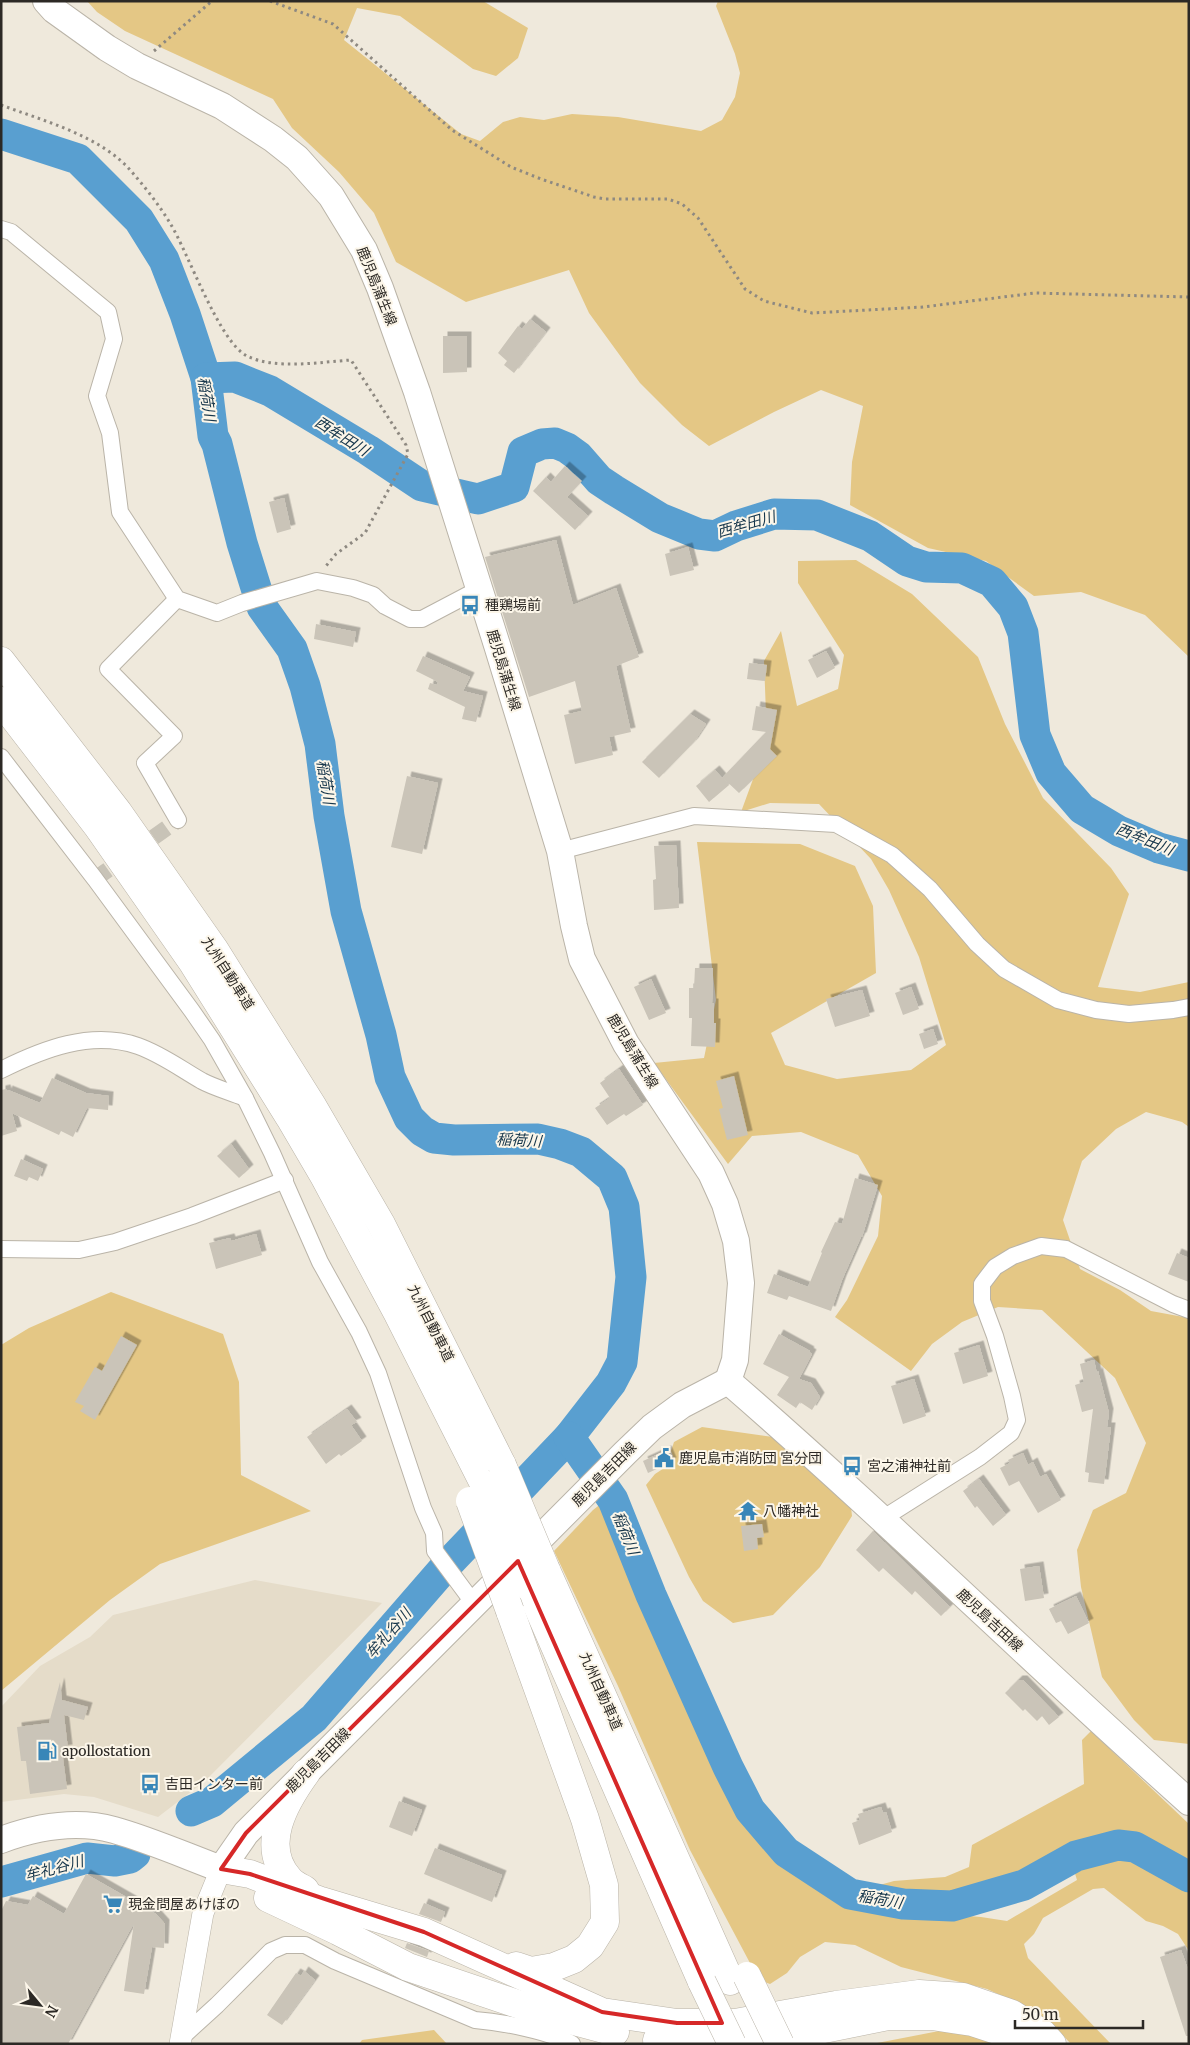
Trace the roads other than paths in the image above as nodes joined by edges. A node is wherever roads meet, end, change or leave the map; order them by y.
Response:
1 (46, 1) edge
2 (1, 229) edge
3 (479, 589) junction
4 (177, 600) junction
5 (1, 661) edge
6 (1, 701) edge
7 (1, 757) edge
8 (178, 820) dead end
9 (560, 851) junction
10 (1189, 1006) edge
11 (1, 1070) edge
12 (245, 1098) junction
13 (285, 1180) junction
14 (1, 1249) edge
15 (1189, 1310) edge
16 (728, 1381) junction
17 (485, 1483) junction
18 (882, 1519) junction
19 (538, 1579) junction
20 (475, 1605) junction
21 (306, 1772) junction
22 (1189, 1802) edge
23 (1, 1840) edge
24 (221, 1869) junction
25 (321, 1901) junction
26 (473, 1955) junction
27 (738, 1978) junction
28 (544, 2013) junction
29 (182, 2040) edge
30 (572, 2044) edge
31 (596, 2044) edge
32 (718, 2044) edge
33 (732, 2044) edge
34 (750, 2044) edge
35 (759, 2044) edge
36 (780, 2044) edge
37 (1019, 2044) edge
38 (1052, 2044) edge

1 - 3 main road, 鹿児島蒲生線
2 - 4 street
3 - 4 street
3 - 9 main road, 鹿児島蒲生線
4 - 8 street
5 - 17 highway, 九州自動車道
6 - 17 highway, 九州自動車道
7 - 12 street
9 - 10 street
9 - 16 main road, 鹿児島蒲生線
11 - 12 street
12 - 13 street
13 - 14 street
13 - 20 street
15 - 18 street
16 - 18 main road, 鹿児島吉田線
16 - 20 main road, 鹿児島吉田線
17 - 19 highway, 九州自動車道, bridge
17 - 26 highway, bridge
18 - 22 main road, 鹿児島吉田線
19 - 27 highway, 九州自動車道
19 - 33 highway, 九州自動車道, bridge
20 - 21 main road, 鹿児島吉田線
21 - 24 main road, 鹿児島吉田線
21 - 25 highway
23 - 24 main road
24 - 25 highway
24 - 28 highway
24 - 29 street
25 - 26 highway
26 - 38 highway
27 - 35 highway, 九州自動車道
27 - 36 highway, bridge
28 - 31 highway
28 - 32 highway
29 - 30 street
34 - 37 highway

